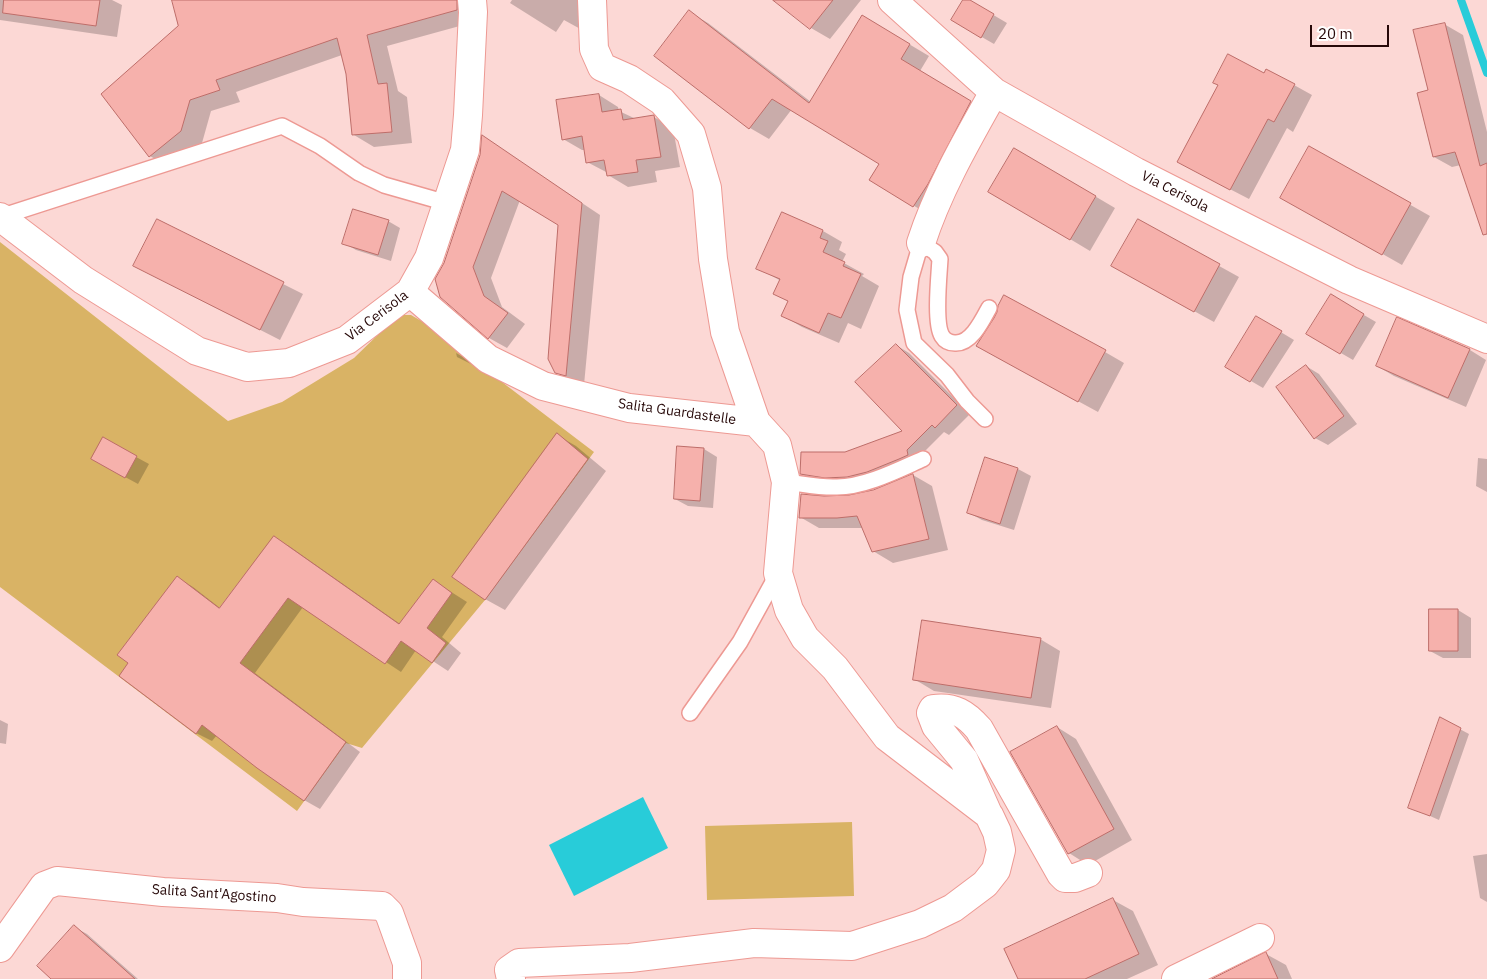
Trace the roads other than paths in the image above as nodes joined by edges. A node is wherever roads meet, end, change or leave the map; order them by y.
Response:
1 (472, 0) edge
2 (592, 0) edge
3 (892, 0) edge
4 (994, 92) junction
5 (447, 203) junction
6 (0, 217) edge
7 (921, 243) junction
8 (410, 292) junction
9 (989, 308) dead end
10 (1487, 339) edge
11 (985, 419) dead end
12 (756, 422) junction
13 (923, 459) dead end
14 (786, 482) junction
15 (778, 573) junction
16 (690, 713) dead end
17 (989, 815) junction
18 (1088, 872) dead end
19 (1260, 938) dead end
20 (0, 948) edge
21 (407, 979) edge
22 (511, 979) edge
23 (1176, 979) edge

1 - 5 street, Via Cerisola
2 - 12 street
3 - 4 street, Via Cerisola
4 - 7 street
4 - 10 street, Via Cerisola
5 - 6 lane
5 - 8 street, Via Cerisola
6 - 8 street, Via Cerisola
7 - 9 lane
7 - 11 lane
8 - 12 street, Salita Guardastelle
12 - 14 street, Salita Guardastelle
13 - 14 lane
14 - 15 street, Salita Guardastelle
15 - 16 lane
15 - 17 street
17 - 18 street
17 - 22 street
19 - 23 street
20 - 21 street, Salita Sant'Agostino

